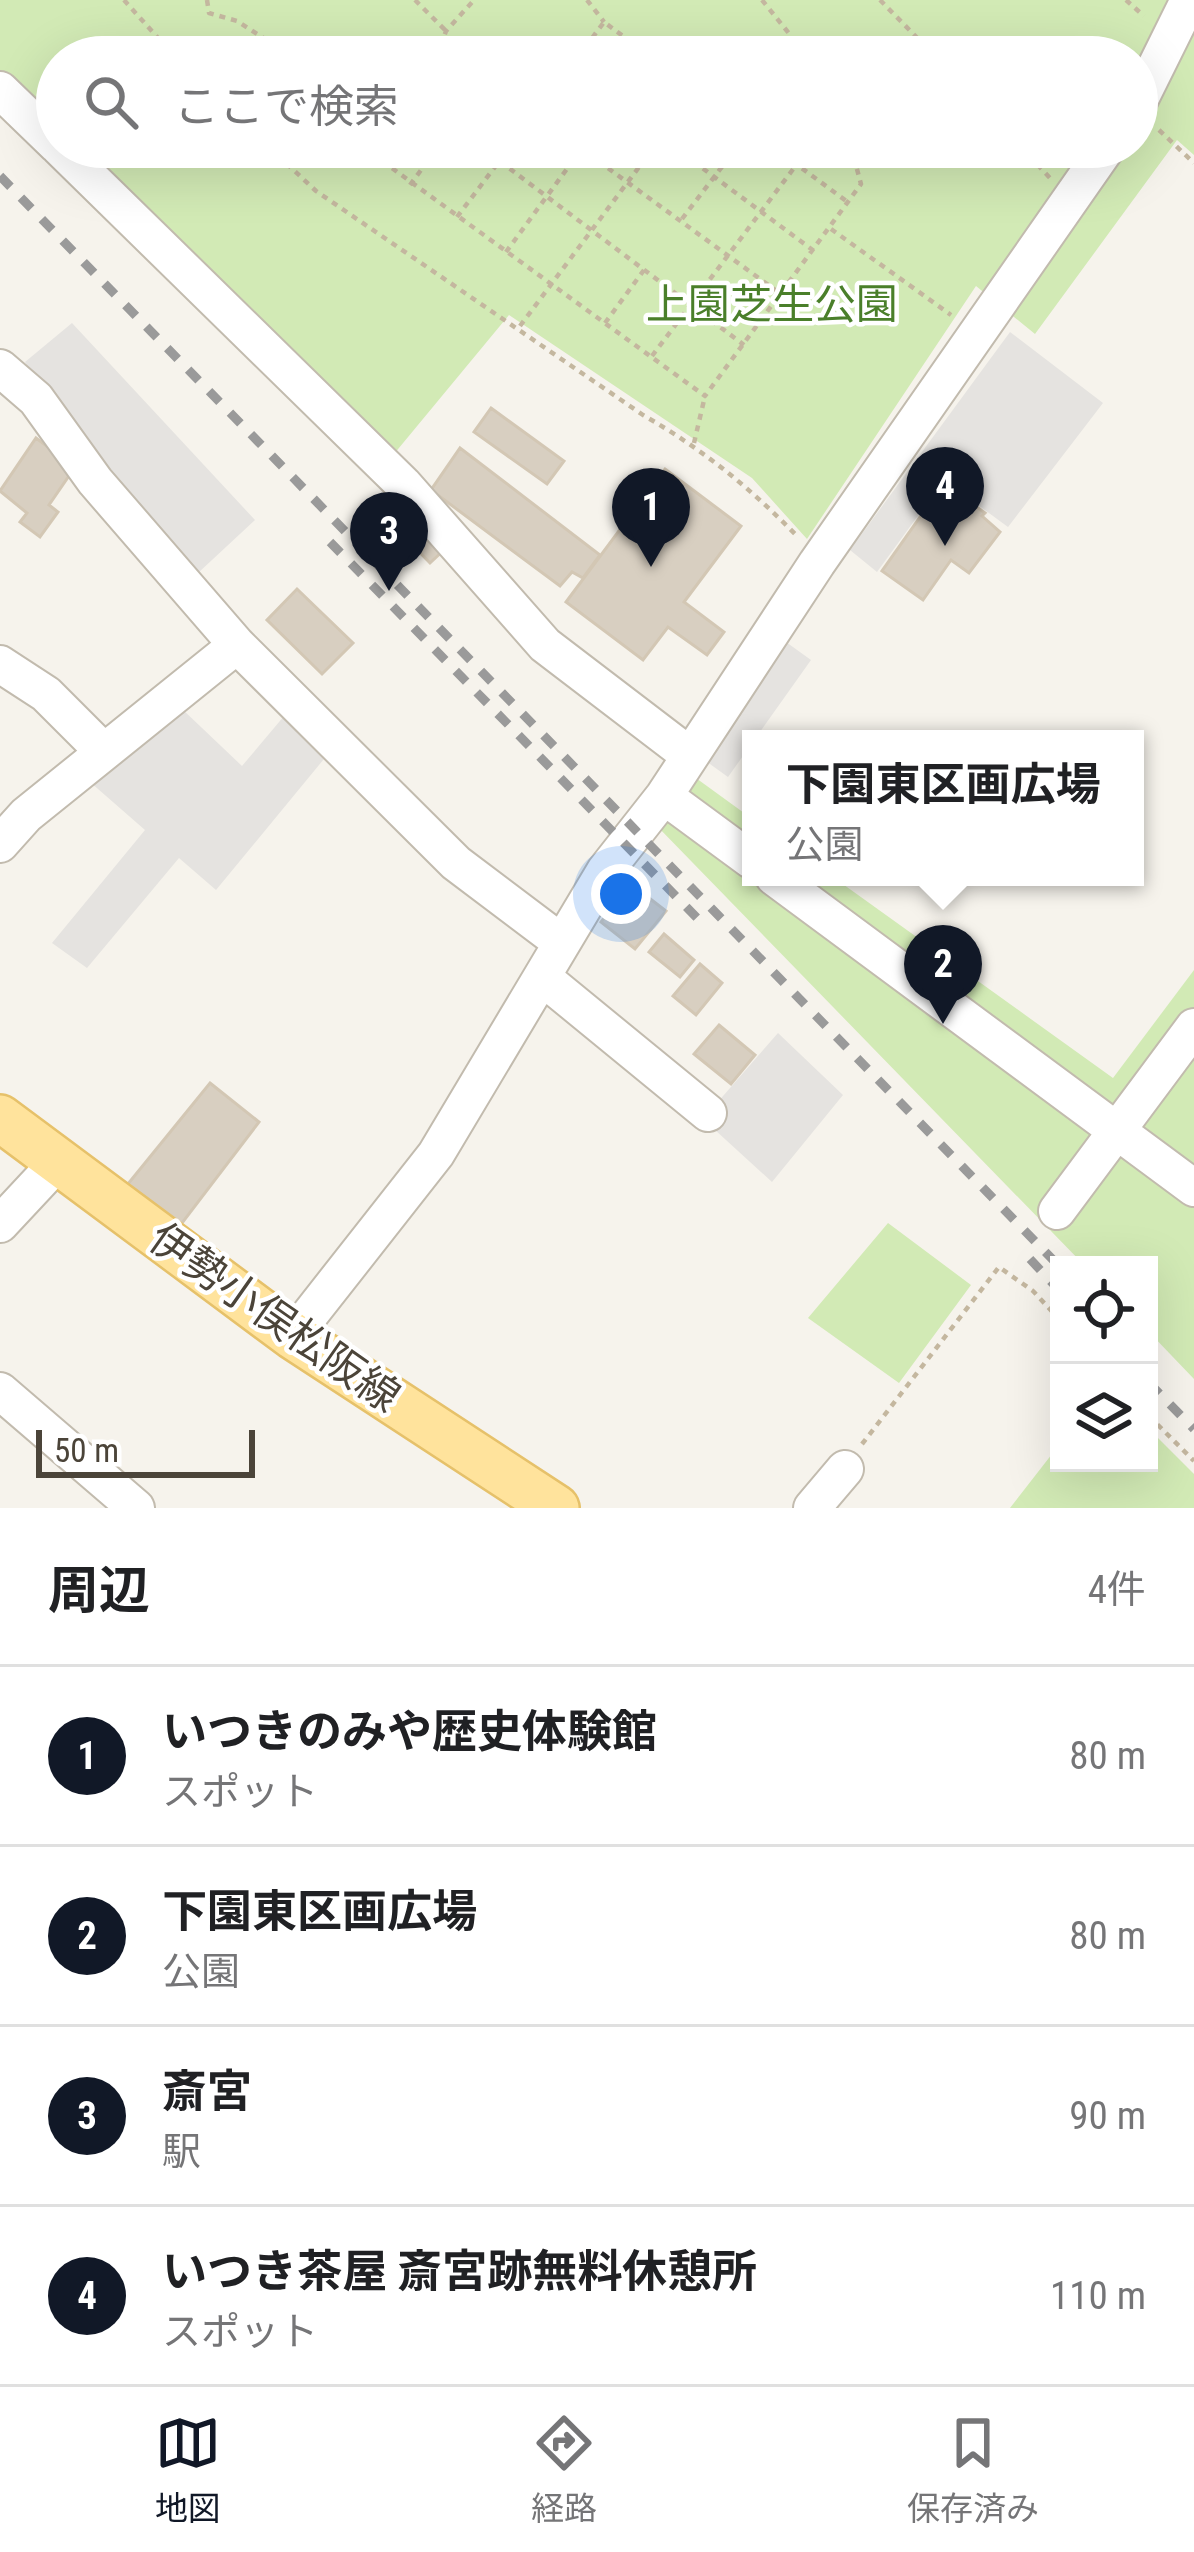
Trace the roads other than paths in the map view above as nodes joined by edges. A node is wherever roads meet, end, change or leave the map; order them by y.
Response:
1 (1189, 0) edge
2 (1158, 83) edge
3 (0, 90) edge
4 (36, 125) edge
5 (80, 168) edge
6 (1092, 168) edge
7 (0, 368) edge
8 (237, 645) junction
9 (0, 664) edge
10 (104, 752) junction
11 (689, 755) junction
12 (664, 796) junction
13 (0, 844) edge
14 (742, 853) edge
15 (786, 886) edge
16 (562, 943) junction
17 (542, 977) junction
18 (1194, 1027) edge
19 (708, 1113) dead end
20 (0, 1118) edge
21 (1117, 1131) junction
22 (57, 1162) junction
23 (1194, 1188) edge
24 (1057, 1210) dead end
25 (0, 1224) edge
26 (293, 1336) junction
27 (0, 1391) edge
28 (845, 1468) road end
29 (136, 1508) edge
30 (556, 1508) edge
31 (812, 1508) edge

1 - 2 street
3 - 4 street
5 - 11 street
6 - 11 street
7 - 8 street
8 - 10 street
8 - 16 street
9 - 10 street
10 - 13 street
11 - 12 street
12 - 14 street
12 - 16 street
15 - 21 street
16 - 17 street
17 - 19 street
17 - 26 street
18 - 21 street
20 - 22 main road, 伊勢小俣松阪線
21 - 23 street
21 - 24 street
22 - 25 street
22 - 26 main road, 伊勢小俣松阪線
26 - 30 main road, 伊勢小俣松阪線
27 - 29 street
28 - 31 street

